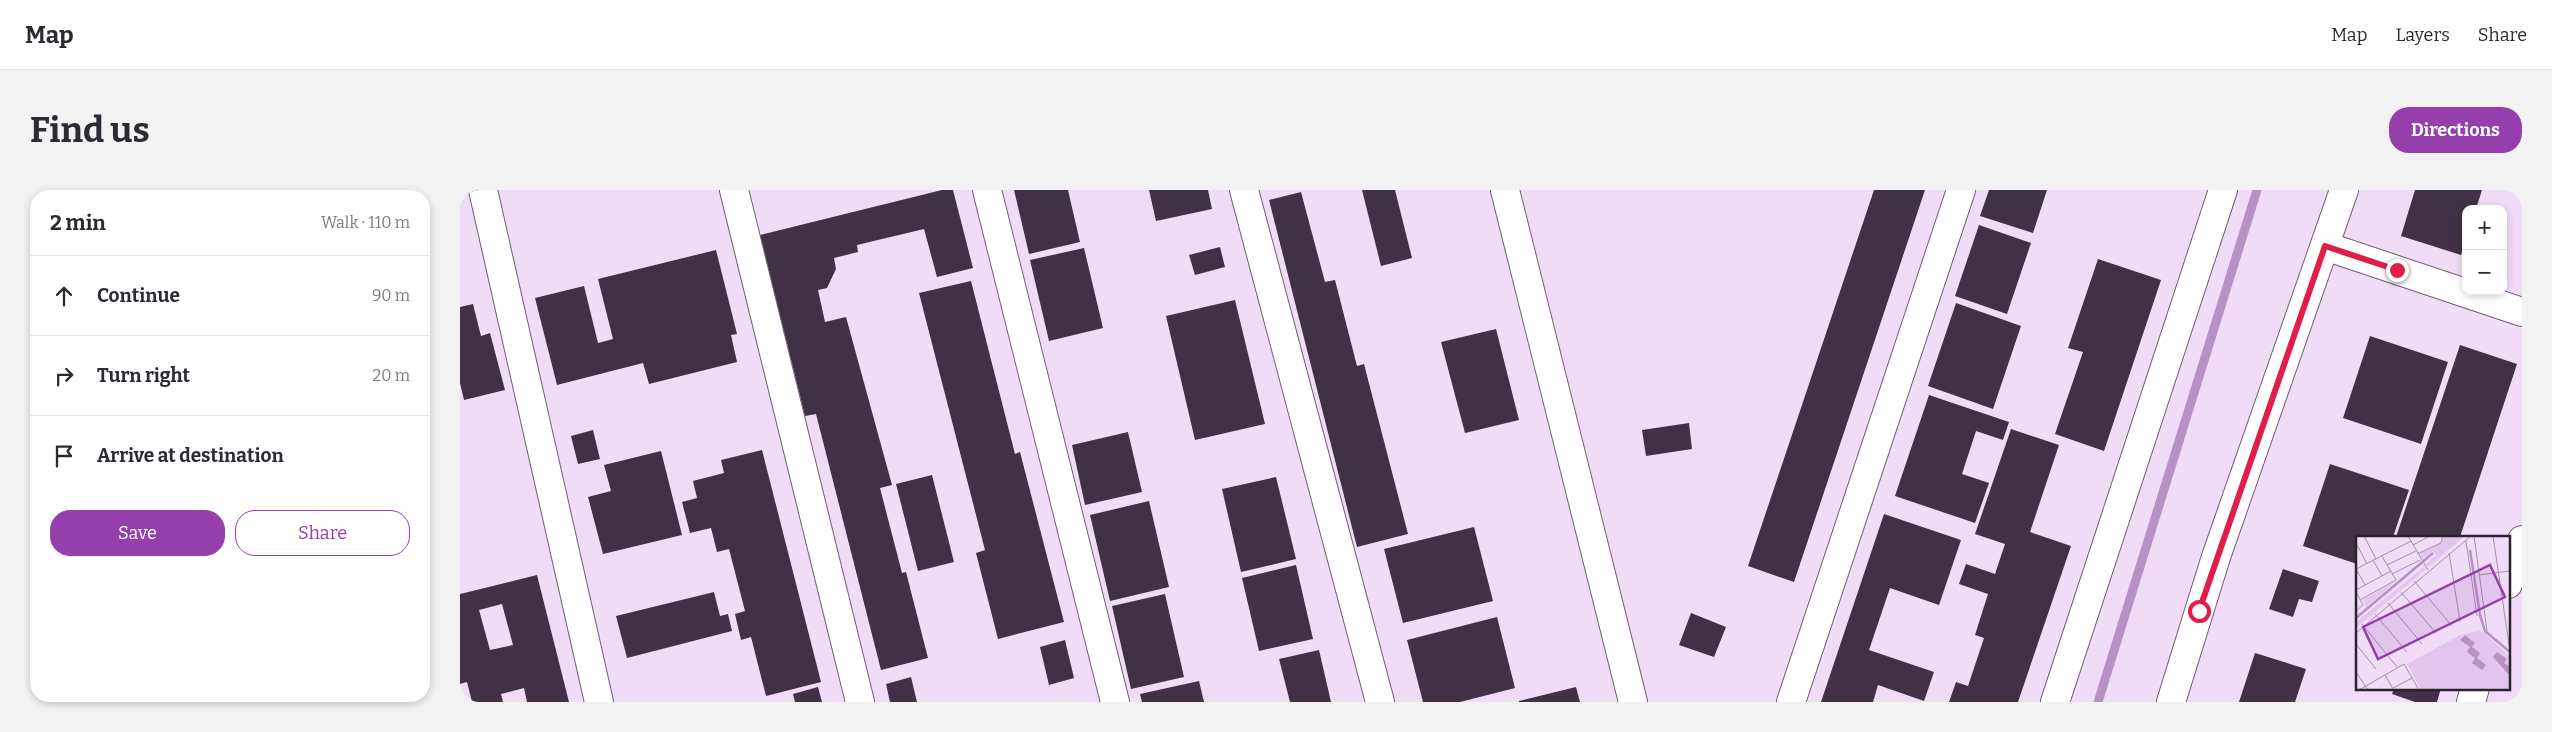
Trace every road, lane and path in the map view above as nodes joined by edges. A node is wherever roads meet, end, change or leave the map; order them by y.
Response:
1 (483, 190) edge
2 (734, 190) edge
3 (987, 190) edge
4 (1244, 190) edge
5 (1505, 190) edge
6 (1961, 190) edge
7 (2223, 190) edge
8 (2344, 190) edge
9 (2325, 246) junction
10 (2522, 312) edge
11 (2522, 540) edge
12 (2510, 578) edge
13 (599, 702) edge
14 (860, 702) edge
15 (1115, 702) edge
16 (1380, 702) edge
17 (1633, 702) edge
18 (1791, 702) edge
19 (2055, 702) edge
20 (2171, 702) edge

1 - 13 street
2 - 14 street
3 - 15 street
4 - 16 street
5 - 17 street
6 - 18 street
7 - 19 street
8 - 9 street
9 - 10 street
9 - 20 street
11 - 12 street

